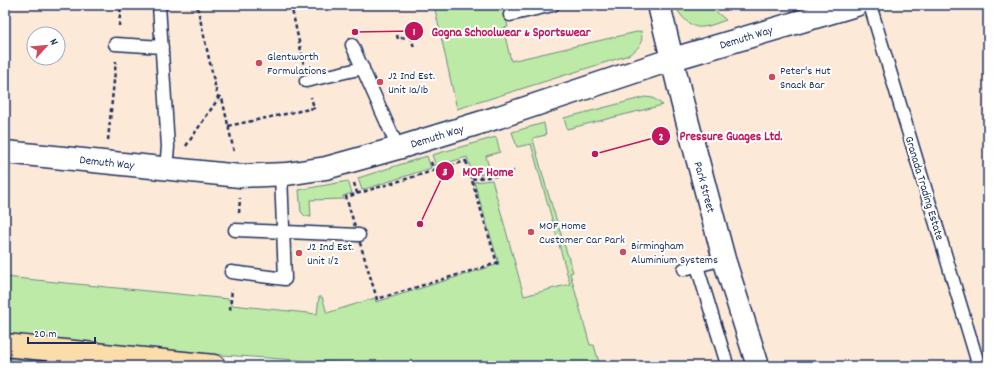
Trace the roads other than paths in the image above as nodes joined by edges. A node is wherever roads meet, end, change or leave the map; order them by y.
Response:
1 (159, 5) edge
2 (553, 5) edge
3 (659, 5) edge
4 (856, 5) edge
5 (870, 5) edge
6 (510, 15) dead end
7 (116, 44) road end
8 (352, 45) dead end
9 (162, 47) junction
10 (673, 59) junction
11 (363, 68) junction
12 (306, 81) dead end
13 (398, 148) junction
14 (5, 152) edge
15 (166, 168) junction
16 (282, 174) junction
17 (236, 230) road end
18 (284, 232) junction
19 (358, 235) road end
20 (724, 259) junction
21 (697, 266) junction
22 (684, 269) dead end
23 (232, 272) road end
24 (5, 345) edge
25 (214, 366) edge
26 (723, 366) edge
27 (758, 366) edge
28 (985, 366) edge

1 - 9 lane
2 - 6 lane
3 - 10 street, Park Street
4 - 10 street, Demuth Way
5 - 28 lane, Granada Trading Estate
7 - 9 lane
8 - 11 lane
9 - 15 lane
10 - 13 street, Demuth Way
10 - 20 street, Park Street
11 - 12 lane
11 - 13 lane
13 - 16 street, Demuth Way
14 - 15 street, Demuth Way
15 - 16 street, Demuth Way
16 - 18 lane
17 - 18 lane
18 - 19 lane
18 - 23 lane
20 - 21 lane
20 - 27 street, Park Street
21 - 22 lane
21 - 26 lane
24 - 25 highway

